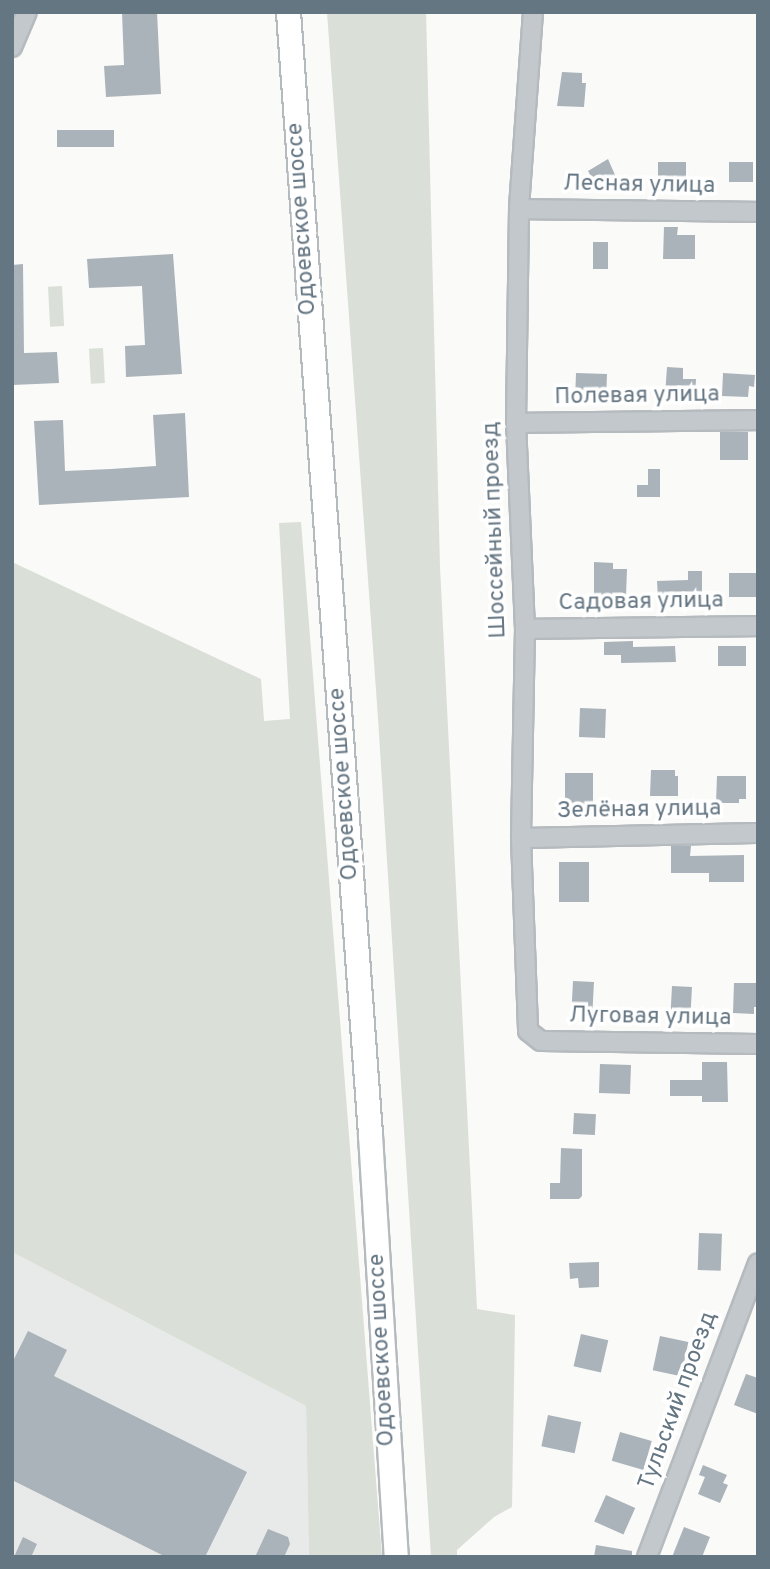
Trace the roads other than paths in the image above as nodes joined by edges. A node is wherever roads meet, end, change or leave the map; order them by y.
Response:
1 (27, 12) edge
2 (288, 12) edge
3 (533, 12) edge
4 (12, 47) edge
5 (519, 209) junction
6 (758, 212) edge
7 (758, 420) edge
8 (516, 423) junction
9 (758, 626) edge
10 (525, 629) junction
11 (758, 833) edge
12 (521, 838) junction
13 (541, 1041) joint
14 (758, 1044) edge
15 (758, 1263) edge
16 (396, 1557) edge
17 (647, 1557) edge

1 - 4 street
2 - 16 main road, Одоевское шоссе
3 - 5 street, Шоссейный проезд
5 - 6 street, Лесная улица
5 - 8 street, Шоссейный проезд
7 - 8 street, Полевая улица
8 - 10 street, Шоссейный проезд
9 - 10 street, Садовая улица
10 - 12 street, Шоссейный проезд
11 - 12 street, Зелёная улица
12 - 13 street, Шоссейный проезд
13 - 14 street, Луговая улица
15 - 17 street, Тульский проезд

